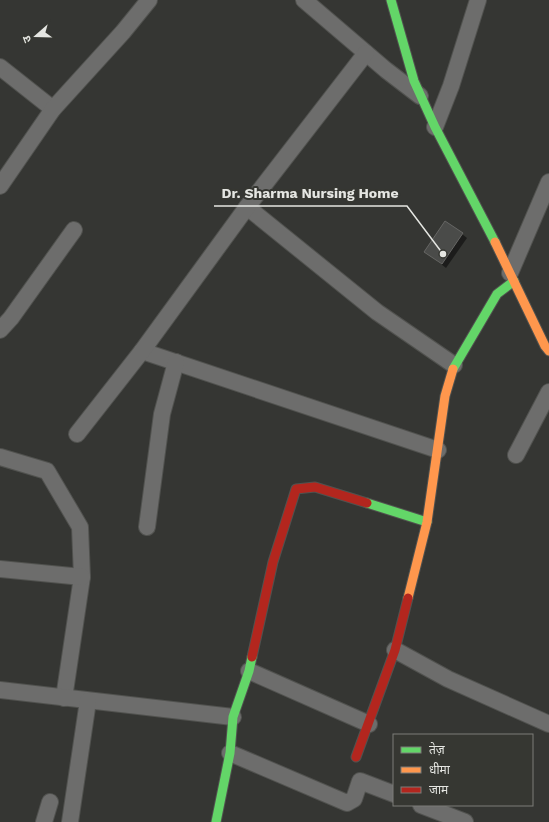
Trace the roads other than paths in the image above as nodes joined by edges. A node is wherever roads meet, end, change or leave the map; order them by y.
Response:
1 (149, 0) edge
2 (304, 0) edge
3 (391, 0) edge
4 (478, 0) edge
5 (366, 53) junction
6 (0, 68) edge
7 (422, 97) junction
8 (53, 109) junction
9 (436, 127) junction
10 (549, 182) edge
11 (0, 186) edge
12 (247, 207) junction
13 (74, 230) dead end
14 (512, 277) junction
15 (0, 330) edge
16 (142, 351) junction
17 (549, 351) edge
18 (176, 362) junction
19 (454, 366) junction
20 (549, 392) edge
21 (77, 434) dead end
22 (438, 450) junction
23 (516, 455) dead end
24 (0, 458) edge
25 (427, 522) junction
26 (148, 527) dead end
27 (0, 569) edge
28 (82, 577) junction
29 (395, 650) junction
30 (249, 671) junction
31 (0, 690) edge
32 (64, 698) junction
33 (88, 701) junction
34 (233, 717) junction
35 (369, 724) junction
36 (549, 724) edge
37 (230, 753) junction
38 (356, 757) dead end
39 (393, 794) edge
40 (50, 802) dead end
41 (424, 806) edge
42 (44, 822) edge
43 (70, 822) edge
44 (216, 822) edge
45 (465, 822) edge

1 - 8 street
2 - 5 street
3 - 7 street
4 - 9 street
5 - 7 street
5 - 12 street
6 - 8 street
7 - 9 street
8 - 11 street
9 - 14 street
10 - 14 street
12 - 16 street
12 - 19 street
13 - 15 street
14 - 17 street
14 - 19 street
16 - 18 street
16 - 21 street
18 - 22 street
18 - 26 street
19 - 22 street
20 - 23 street
22 - 25 street
24 - 28 street
25 - 29 street
25 - 30 street
27 - 28 street
28 - 32 street
29 - 35 street
29 - 36 street
30 - 34 street
30 - 35 street
31 - 32 street
32 - 33 street
33 - 34 street
33 - 43 street
34 - 37 street
35 - 38 street
37 - 39 street
37 - 44 street
40 - 42 street
41 - 45 street

